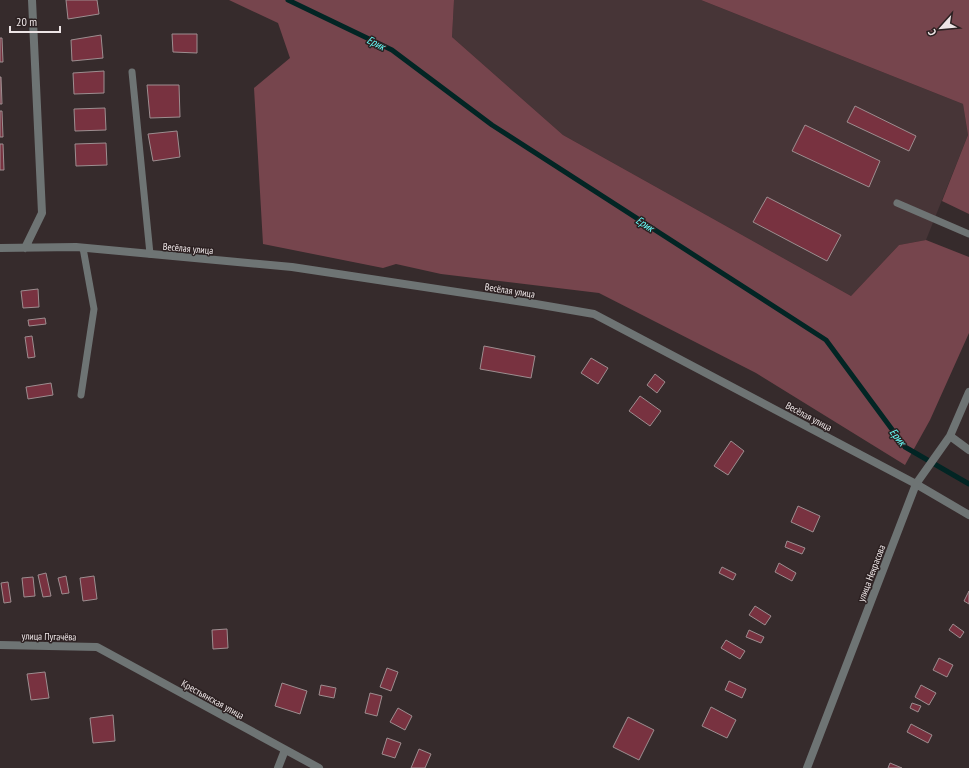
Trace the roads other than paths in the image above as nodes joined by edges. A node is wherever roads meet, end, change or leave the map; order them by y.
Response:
1 (32, 0) edge
2 (132, 72) dead end
3 (897, 203) dead end
4 (969, 234) edge
5 (0, 248) edge
6 (25, 248) junction
7 (83, 248) junction
8 (150, 254) junction
9 (969, 392) edge
10 (81, 395) dead end
11 (950, 436) junction
12 (969, 450) edge
13 (916, 484) junction
14 (969, 514) edge
15 (0, 645) edge
16 (97, 647) joint
17 (285, 750) junction
18 (278, 768) edge
19 (319, 768) edge
20 (807, 768) edge

1 - 6 street
2 - 8 lane
3 - 4 lane
5 - 6 street, Весёлая улица
6 - 7 street, Весёлая улица
7 - 8 street, Весёлая улица
7 - 10 lane
8 - 13 street, Весёлая улица
9 - 11 street, улица Некрасова
11 - 12 street
11 - 13 street, улица Некрасова
13 - 14 street, Весёлая улица
13 - 20 street, улица Некрасова
15 - 16 street, улица Пугачёва
16 - 17 street, Крестьянская улица
17 - 18 street
17 - 19 street, Крестьянская улица

